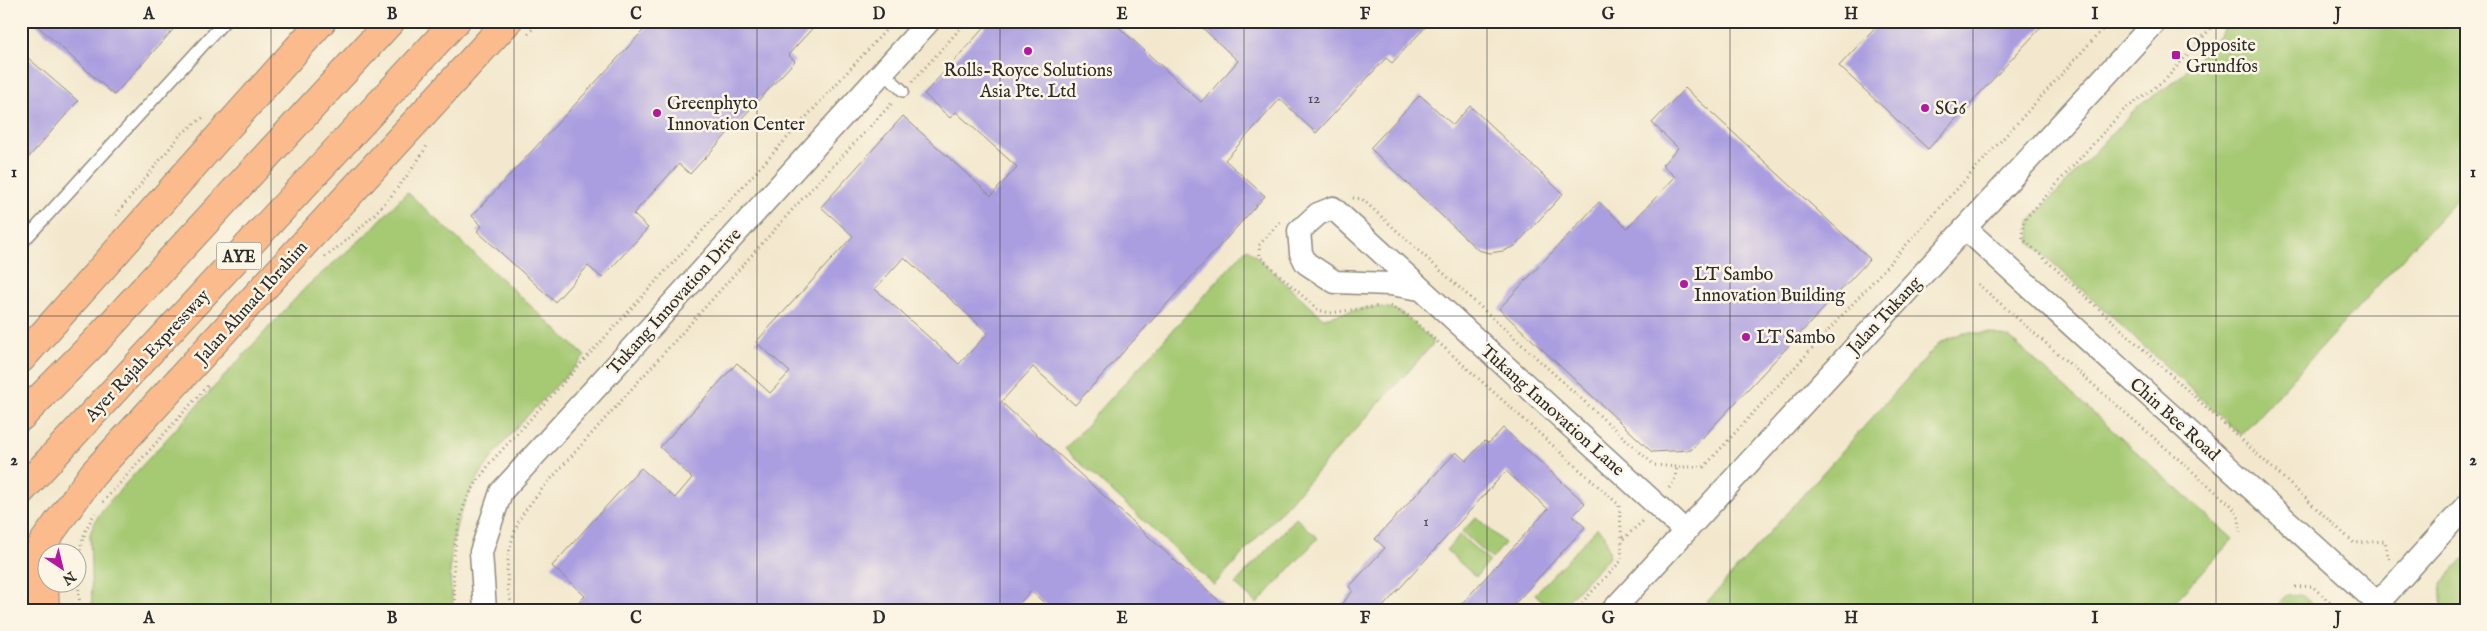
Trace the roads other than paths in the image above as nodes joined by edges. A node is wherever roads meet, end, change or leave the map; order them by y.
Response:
1 (225, 21) edge
2 (322, 21) edge
3 (391, 21) edge
4 (456, 21) edge
5 (929, 21) edge
6 (2156, 21) edge
7 (517, 28) edge
8 (883, 72) junction
9 (903, 92) road end
10 (1965, 228) junction
11 (21, 244) edge
12 (1420, 289) junction
13 (21, 360) edge
14 (21, 417) edge
15 (21, 491) edge
16 (2466, 506) edge
17 (1685, 531) junction
18 (43, 543) junction
19 (21, 600) edge
20 (2381, 606) edge
21 (45, 610) edge
22 (485, 610) edge
23 (1613, 610) edge

1 - 11 lane
2 - 13 main road
3 - 14 main road, AYE
4 - 15 main road, Ayer Rajah Expressway / AYE
5 - 8 street, Tukang Innovation Drive
6 - 10 street, Jalan Tukang
7 - 18 main road, Jalan Ahmad Ibrahim
8 - 9 lane
8 - 22 street, Tukang Innovation Drive
10 - 17 street, Jalan Tukang
10 - 20 street, Chin Bee Road
12 - 12 street, Tukang Innovation Lane
12 - 17 street, Tukang Innovation Lane
16 - 20 street
17 - 23 street, Jalan Tukang
18 - 19 main road, Jalan Ahmad Ibrahim
18 - 21 main road

